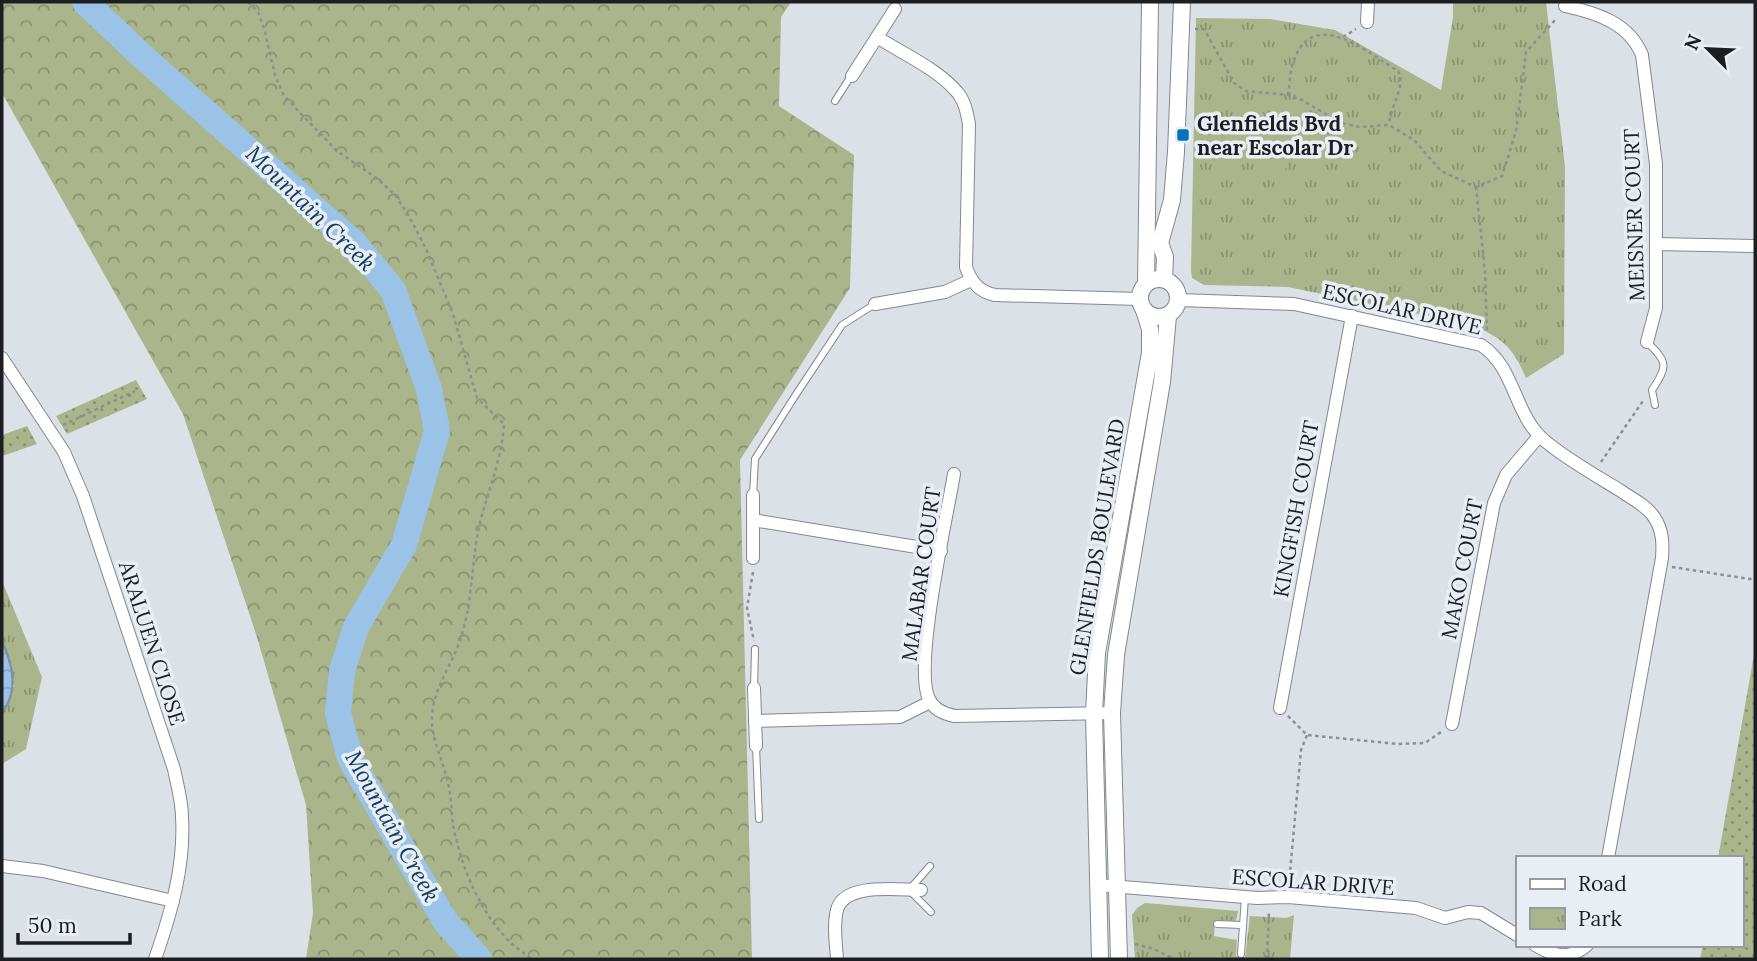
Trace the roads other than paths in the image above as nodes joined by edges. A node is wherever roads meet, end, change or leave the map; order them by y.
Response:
1 (1150, 2) edge
2 (1182, 2) edge
3 (1368, 2) edge
4 (897, 5) edge
5 (1566, 6) road end
6 (1367, 22) dead end
7 (877, 37) junction
8 (852, 76) joint
9 (835, 101) dead end
10 (1656, 244) junction
11 (1755, 246) edge
12 (1164, 279) junction
13 (971, 280) junction
14 (1143, 298) junction
15 (1179, 300) junction
16 (875, 304) joint
17 (1168, 316) junction
18 (1352, 316) junction
19 (1647, 342) joint
20 (2, 358) edge
21 (1655, 405) dead end
22 (1539, 436) junction
23 (954, 474) dead end
24 (753, 495) joint
25 (753, 520) junction
26 (941, 551) junction
27 (753, 558) road end
28 (755, 649) road end
29 (754, 688) joint
30 (930, 702) junction
31 (1280, 708) road end
32 (1112, 713) junction
33 (1094, 714) junction
34 (755, 721) junction
35 (1452, 724) road end
36 (756, 746) joint
37 (759, 819) dead end
38 (1608, 856) edge
39 (2, 866) edge
40 (930, 866) dead end
41 (1098, 885) junction
42 (1116, 887) junction
43 (915, 890) junction
44 (1245, 897) junction
45 (173, 901) junction
46 (931, 912) dead end
47 (1217, 924) dead end
48 (1242, 925) junction
49 (1516, 934) edge
50 (1538, 947) edge
51 (1118, 952) edge
52 (1241, 954) dead end
53 (1572, 957) edge
54 (155, 959) edge
55 (837, 959) edge
56 (1100, 959) edge

1 - 14 street, GLENFIELDS BOULEVARD
2 - 12 street
3 - 6 street
4 - 7 street
5 - 10 street, MEISNER COURT
7 - 8 street
7 - 13 street
8 - 9 lane
10 - 11 street
10 - 19 street, MEISNER COURT
12 - 14 street
12 - 15 street
13 - 14 street
13 - 16 street
14 - 17 street
14 - 33 street, GLENFIELDS BOULEVARD
15 - 17 street
15 - 18 street, ESCOLAR DRIVE
16 - 24 lane
17 - 32 street, GLENFIELDS BOULEVARD
18 - 22 street, ESCOLAR DRIVE
18 - 31 street, KINGFISH COURT
19 - 21 lane
20 - 45 street, ARALUEN CLOSE
22 - 35 street, MAKO COURT
22 - 38 street, ESCOLAR DRIVE
23 - 26 street, MALABAR COURT
24 - 25 street
25 - 26 street
25 - 27 street
26 - 30 street, MALABAR COURT
28 - 29 lane
29 - 34 street
30 - 33 street
30 - 34 street
32 - 33 street
32 - 42 street, GLENFIELDS BOULEVARD
33 - 41 street, GLENFIELDS BOULEVARD
34 - 36 street
36 - 37 lane
39 - 45 street
40 - 43 lane
41 - 42 street, ESCOLAR DRIVE
41 - 56 street, GLENFIELDS BOULEVARD
42 - 44 street, ESCOLAR DRIVE
42 - 51 street, GLENFIELDS BOULEVARD
43 - 46 lane
43 - 55 street
44 - 48 lane
44 - 49 street, ESCOLAR DRIVE
45 - 54 street, ARALUEN CLOSE
47 - 48 lane
48 - 52 lane
50 - 53 street

